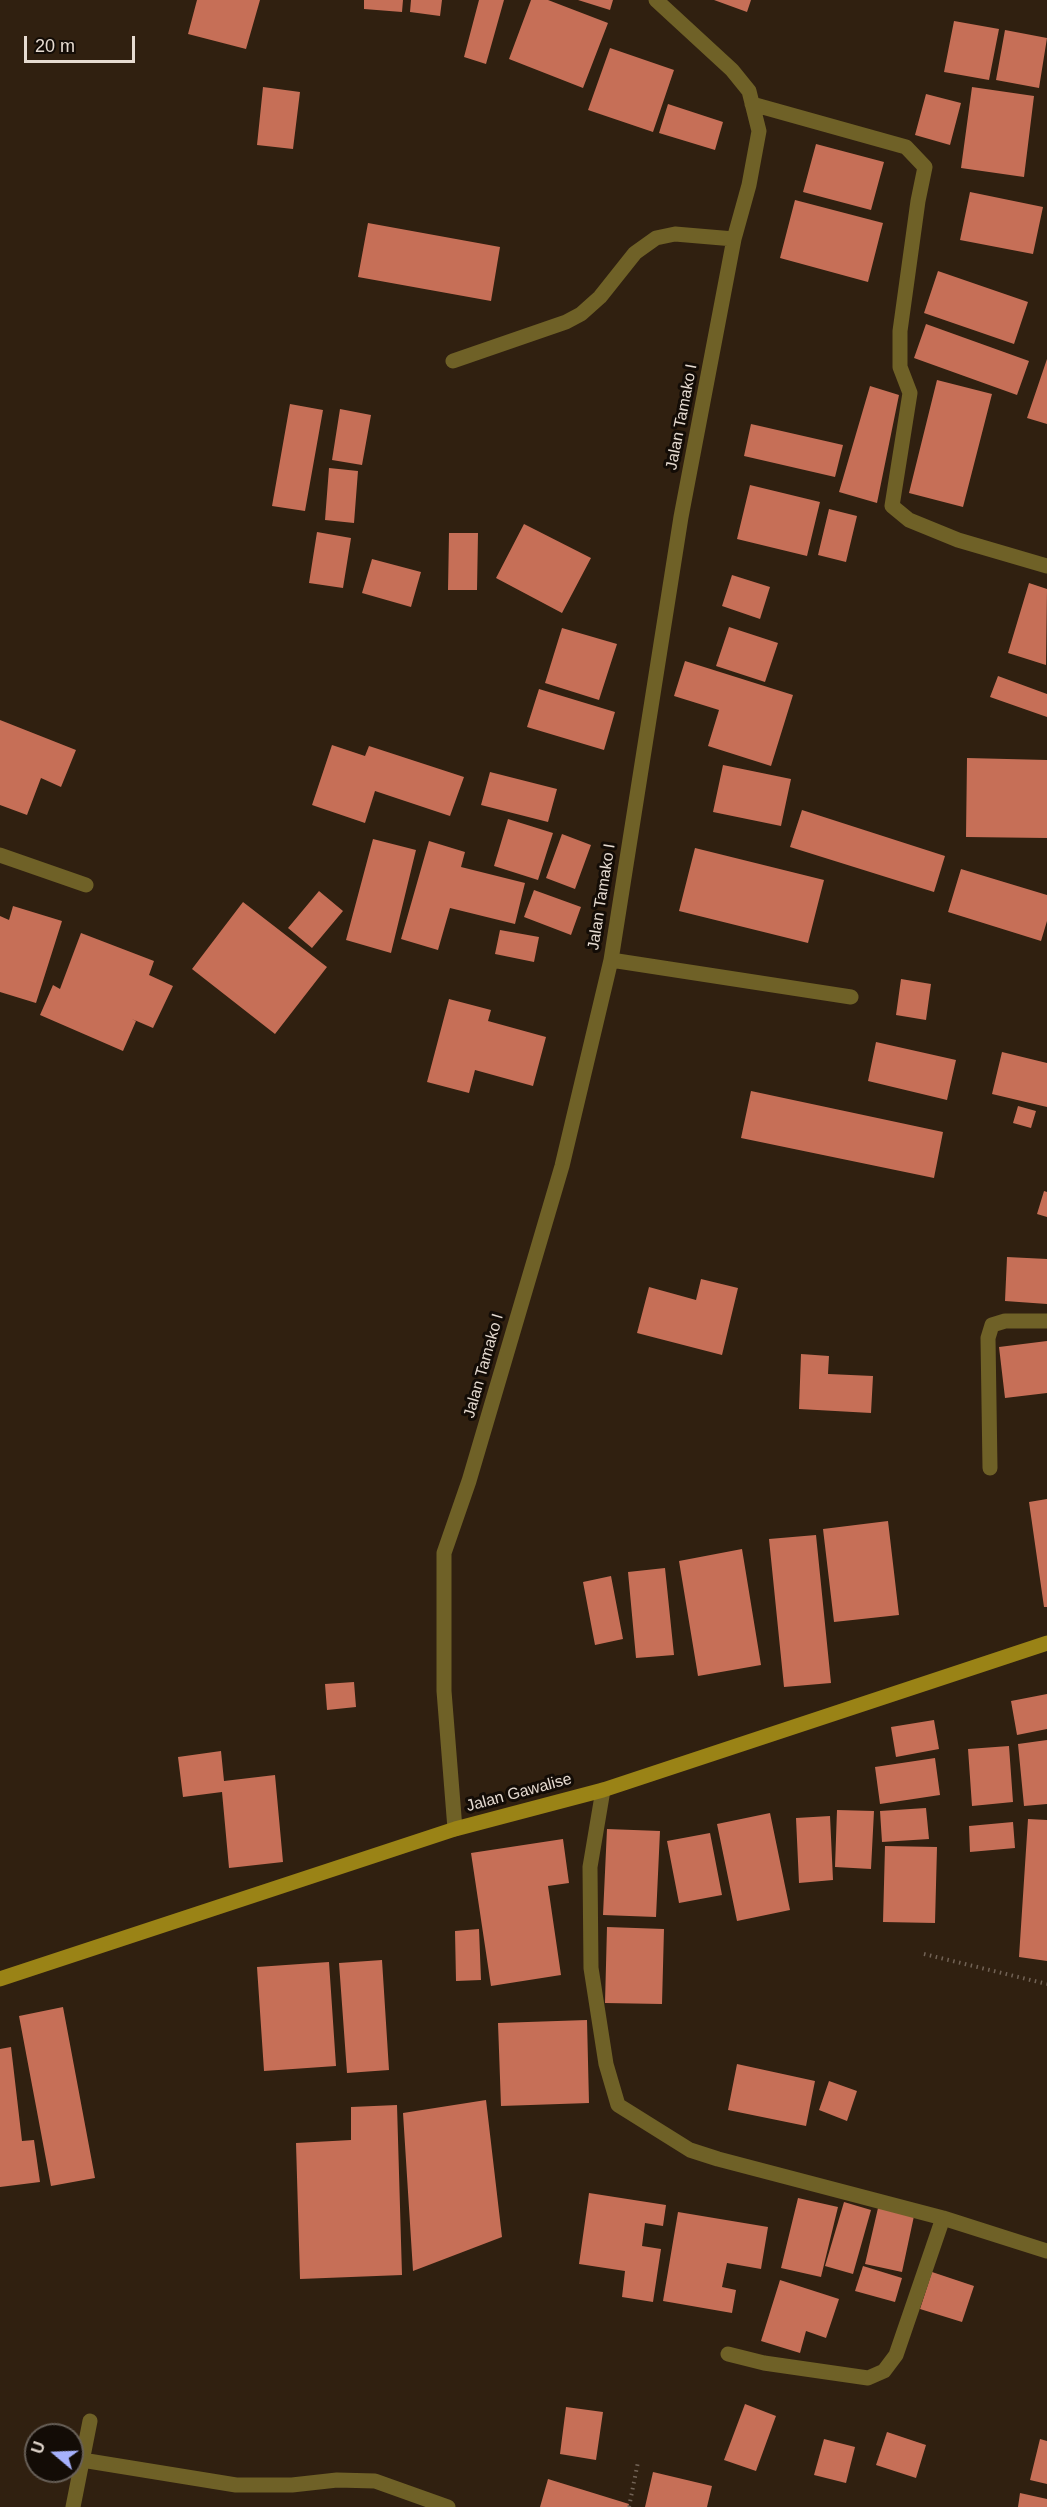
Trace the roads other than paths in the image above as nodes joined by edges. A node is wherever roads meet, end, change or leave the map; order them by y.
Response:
1 (656, 0) edge
2 (752, 104) junction
3 (734, 239) junction
4 (453, 362) dead end
5 (1047, 566) edge
6 (0, 855) edge
7 (86, 885) dead end
8 (611, 960) junction
9 (851, 997) dead end
10 (1047, 1321) edge
11 (990, 1468) dead end
12 (1047, 1643) edge
13 (603, 1790) junction
14 (455, 1829) junction
15 (0, 1979) edge
16 (943, 2218) junction
17 (1047, 2251) edge
18 (728, 2354) dead end
19 (90, 2421) dead end
20 (84, 2450) edge
21 (84, 2460) edge
22 (78, 2483) edge
23 (73, 2507) edge
24 (448, 2507) edge

1 - 2 street, Jalan Tamako I
2 - 3 street, Jalan Tamako I
2 - 5 street
3 - 4 street
3 - 8 street, Jalan Tamako I
6 - 7 street
8 - 9 street
8 - 14 street, Jalan Tamako I
10 - 11 street
12 - 13 street, Jalan Gawalise
13 - 14 street, Jalan Gawalise
13 - 16 street
14 - 15 street, Jalan Gawalise
16 - 17 street
16 - 18 street
19 - 20 street
21 - 24 street
22 - 23 street

